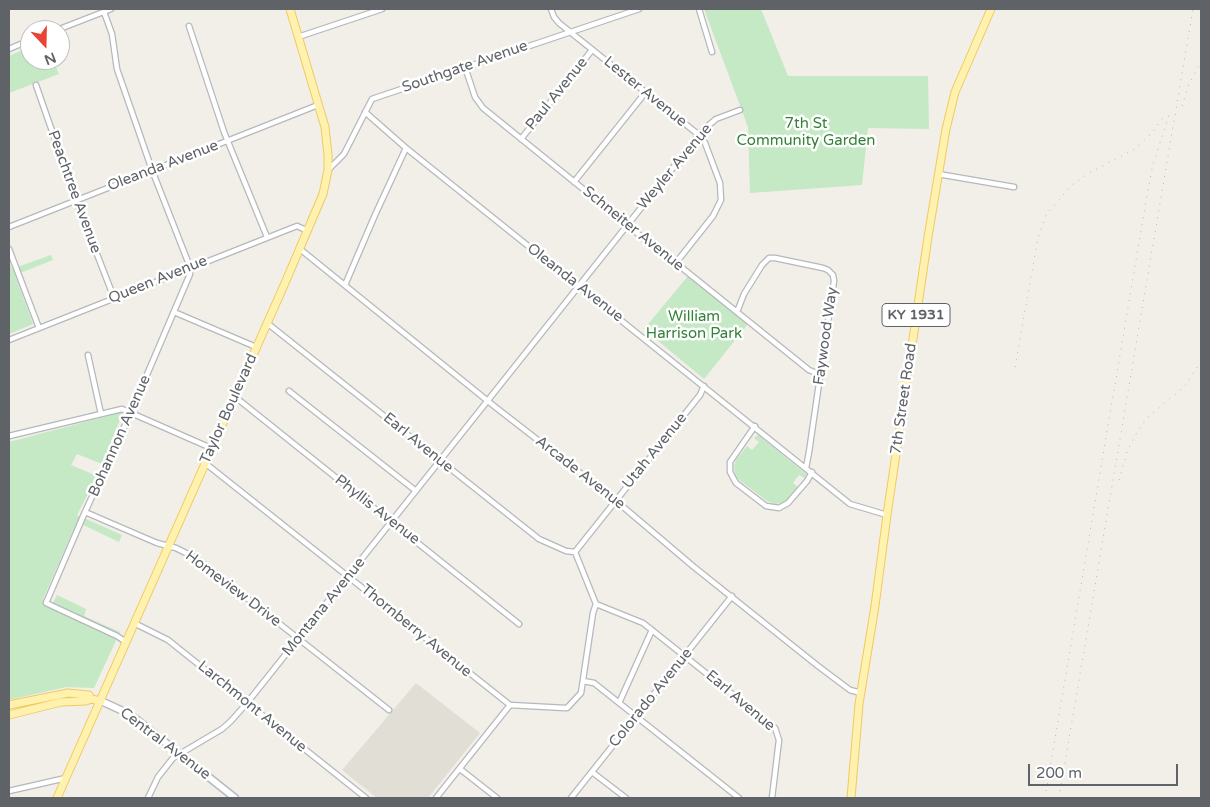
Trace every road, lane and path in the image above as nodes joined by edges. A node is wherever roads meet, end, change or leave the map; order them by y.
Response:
1 (111, 9) edge
2 (290, 9) edge
3 (382, 9) edge
4 (551, 9) edge
5 (639, 9) edge
6 (699, 9) edge
7 (991, 9) edge
8 (104, 12) junction
9 (70, 25) edge
10 (189, 26) dead end
11 (571, 32) junction
12 (298, 37) junction
13 (592, 50) junction
14 (712, 52) dead end
15 (465, 67) junction
16 (36, 85) dead end
17 (645, 93) junction
18 (318, 105) junction
19 (740, 110) dead end
20 (365, 112) junction
21 (699, 135) junction
22 (521, 139) junction
23 (228, 140) junction
24 (406, 148) junction
25 (152, 170) junction
26 (328, 170) junction
27 (938, 174) junction
28 (574, 182) junction
29 (1014, 187) dead end
30 (76, 200) junction
31 (627, 225) junction
32 (9, 227) edge
33 (308, 231) junction
34 (266, 237) junction
35 (9, 249) edge
36 (300, 249) junction
37 (675, 264) junction
38 (189, 268) junction
39 (345, 285) junction
40 (579, 286) junction
41 (114, 298) junction
42 (174, 312) junction
43 (737, 312) junction
44 (267, 323) junction
45 (39, 328) junction
46 (9, 340) edge
47 (256, 347) junction
48 (88, 355) dead end
49 (821, 375) junction
50 (704, 386) junction
51 (289, 391) dead end
52 (234, 396) junction
53 (488, 401) junction
54 (131, 412) junction
55 (101, 414) junction
56 (754, 426) junction
57 (9, 436) edge
58 (211, 448) junction
59 (440, 461) junction
60 (205, 463) junction
61 (806, 468) junction
62 (812, 472) junction
63 (416, 491) junction
64 (616, 500) junction
65 (86, 512) junction
66 (886, 516) junction
67 (392, 522) junction
68 (168, 546) junction
69 (575, 552) junction
70 (348, 577) junction
71 (732, 596) junction
72 (596, 604) junction
73 (134, 623) junction
74 (519, 624) dead end
75 (652, 630) junction
76 (298, 640) junction
77 (126, 642) junction
78 (685, 656) junction
79 (583, 681) junction
80 (862, 693) junction
81 (91, 699) junction
82 (101, 701) junction
83 (247, 703) junction
84 (619, 703) junction
85 (510, 705) junction
86 (9, 706) edge
87 (389, 710) dead end
88 (9, 715) edge
89 (636, 716) junction
90 (179, 754) junction
91 (460, 769) junction
92 (592, 772) junction
93 (66, 778) junction
94 (9, 791) edge
95 (57, 798) edge
96 (148, 798) edge
97 (235, 798) edge
98 (366, 798) edge
99 (436, 798) edge
100 (497, 798) edge
101 (571, 798) edge
102 (626, 798) edge
103 (739, 798) edge
104 (772, 798) edge
105 (850, 798) edge

1 - 8 street
2 - 12 main road, Taylor Boulevard
3 - 12 street
4 - 11 street, Lester Avenue
5 - 11 street, Southgate Avenue
6 - 14 street
7 - 27 main road, 7th Street Road / KY 1931
8 - 9 street
8 - 25 street
10 - 23 street
11 - 13 street, Lester Avenue
11 - 15 street, Southgate Avenue
12 - 18 main road, Taylor Boulevard
13 - 17 street, Lester Avenue
13 - 22 street, Paul Avenue
15 - 20 street, Southgate Avenue
15 - 22 street, Schneiter Avenue
16 - 30 street, Peachtree Avenue
17 - 21 street, Lester Avenue
17 - 28 street
18 - 23 street, Oleanda Avenue
18 - 26 main road, Taylor Boulevard
19 - 21 street, Weyler Avenue
20 - 24 street, Oleanda Avenue
20 - 26 street, Southgate Avenue
21 - 31 street, Weyler Avenue
21 - 37 street, Lester Avenue
22 - 28 street, Schneiter Avenue
23 - 25 street, Oleanda Avenue
23 - 34 street
24 - 39 street
24 - 40 street, Oleanda Avenue
25 - 30 street, Oleanda Avenue
25 - 38 street
26 - 33 main road, Taylor Boulevard
27 - 29 street
27 - 66 main road, 7th Street Road / KY 1931
28 - 31 street, Schneiter Avenue
30 - 32 street, Oleanda Avenue
30 - 41 street, Peachtree Avenue
31 - 37 street, Schneiter Avenue
31 - 40 street, Weyler Avenue
33 - 34 street, Queen Avenue
33 - 36 main road, Taylor Boulevard
34 - 38 street, Queen Avenue
35 - 45 street
36 - 39 street, Arcade Avenue
36 - 44 main road, Taylor Boulevard
37 - 43 street, Schneiter Avenue
38 - 41 street, Queen Avenue
38 - 42 street, Bohannon Avenue
39 - 53 street, Arcade Avenue
40 - 50 street, Oleanda Avenue
40 - 53 street, Weyler Avenue
41 - 45 street, Queen Avenue
42 - 47 street
42 - 54 street, Bohannon Avenue
43 - 49 street, Schneiter Avenue
43 - 49 street, Faywood Way
44 - 47 main road, Taylor Boulevard
44 - 59 street, Earl Avenue
45 - 46 street, Queen Avenue
47 - 52 main road, Taylor Boulevard
48 - 55 street
49 - 61 street, Faywood Way
50 - 56 street, Oleanda Avenue
50 - 64 street, Utah Avenue
51 - 63 street
52 - 58 main road, Taylor Boulevard
52 - 67 street, Phyllis Avenue
53 - 59 street, Montana Avenue
53 - 64 street, Arcade Avenue
54 - 55 street
54 - 58 street
54 - 65 street, Bohannon Avenue
55 - 57 street
56 - 61 street, Oleanda Avenue
56 - 62 street
58 - 60 main road, Taylor Boulevard
59 - 63 street, Montana Avenue
59 - 69 street, Earl Avenue
60 - 68 main road, Taylor Boulevard
60 - 70 street, Thornberry Avenue
61 - 62 street, Oleanda Avenue
62 - 66 street, Oleanda Avenue
63 - 67 street, Montana Avenue
64 - 69 street, Utah Avenue
64 - 71 street, Arcade Avenue
65 - 68 street, Homeview Drive
65 - 77 street, Bohannon Avenue
66 - 80 main road, 7th Street Road / KY 1931
67 - 70 street, Montana Avenue
67 - 74 street, Phyllis Avenue
68 - 73 main road, Taylor Boulevard
68 - 76 street, Homeview Drive
69 - 72 street
70 - 76 street, Montana Avenue
70 - 85 street, Thornberry Avenue
71 - 78 street, Colorado Avenue
71 - 80 street, Arcade Avenue
72 - 75 street, Earl Avenue
72 - 79 street
73 - 77 main road, Taylor Boulevard
73 - 83 street, Larchmont Avenue
75 - 78 street, Earl Avenue
75 - 84 street
76 - 83 street, Montana Avenue
76 - 87 street, Homeview Drive
77 - 82 main road, Taylor Boulevard
78 - 89 street, Colorado Avenue
78 - 104 street, Earl Avenue
79 - 84 street
79 - 85 street
80 - 105 main road, 7th Street Road / KY 1931
81 - 82 main road, Central Avenue
81 - 86 main road, Central Avenue
81 - 88 main road, Central Avenue
82 - 90 street, Central Avenue
82 - 93 main road, Taylor Boulevard
83 - 90 street, Montana Avenue
83 - 98 street, Larchmont Avenue
84 - 89 street
85 - 91 street
89 - 92 street, Colorado Avenue
89 - 103 street
90 - 96 street, Montana Avenue
90 - 97 street, Central Avenue
91 - 99 street
91 - 100 street
92 - 101 street, Colorado Avenue
92 - 102 street
93 - 94 street
93 - 95 main road, Taylor Boulevard

